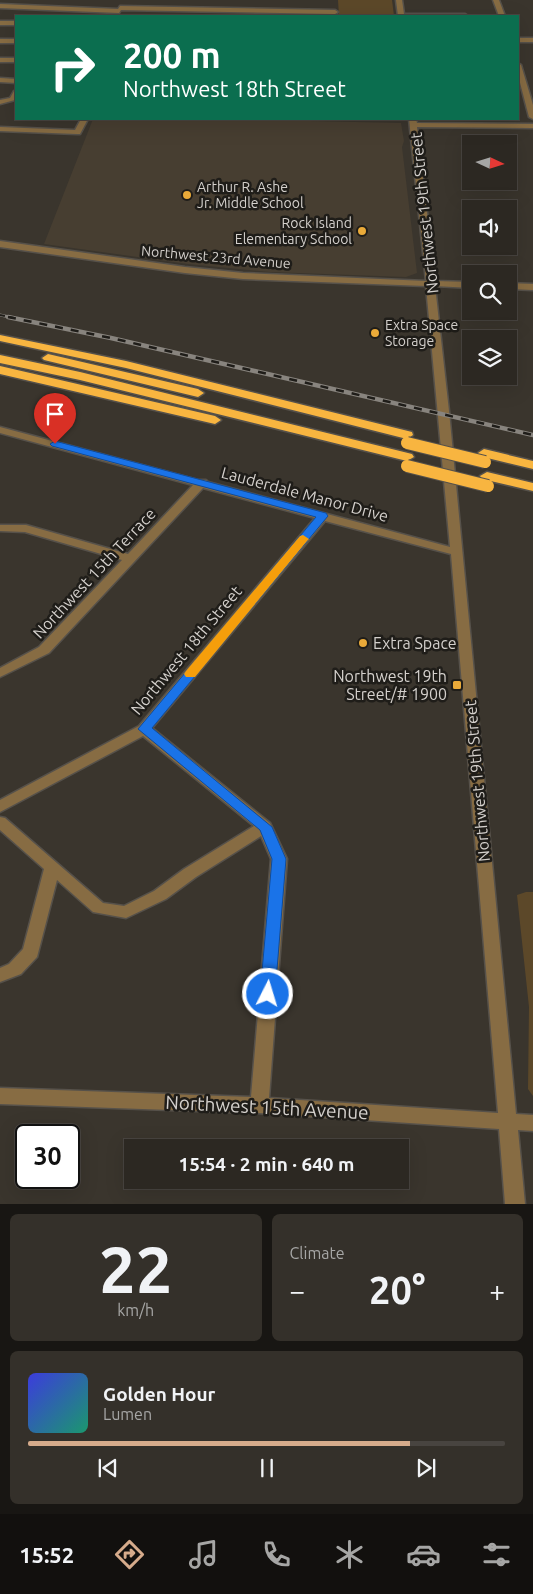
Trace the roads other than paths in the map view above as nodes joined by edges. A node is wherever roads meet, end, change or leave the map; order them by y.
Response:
1 (66, 0) edge
2 (124, 0) edge
3 (399, 0) edge
4 (496, 0) edge
5 (0, 6) edge
6 (62, 9) junction
7 (335, 11) edge
8 (118, 12) edge
9 (59, 15) edge
10 (401, 15) edge
11 (502, 15) edge
12 (0, 23) edge
13 (15, 23) edge
14 (519, 40) edge
15 (533, 40) edge
16 (0, 41) edge
17 (15, 41) edge
18 (0, 60) edge
19 (15, 60) edge
20 (519, 68) edge
21 (0, 80) edge
22 (15, 81) edge
23 (15, 94) edge
24 (0, 102) edge
25 (533, 117) edge
26 (83, 120) edge
27 (413, 122) edge
28 (533, 126) edge
29 (0, 129) edge
30 (0, 244) edge
31 (431, 284) junction
32 (462, 285) edge
33 (517, 286) edge
34 (533, 287) edge
35 (0, 338) edge
36 (0, 349) edge
37 (0, 359) edge
38 (0, 370) edge
39 (0, 430) edge
40 (407, 450) junction
41 (533, 464) edge
42 (486, 469) junction
43 (533, 474) edge
44 (202, 482) junction
45 (533, 487) edge
46 (533, 497) edge
47 (322, 516) junction
48 (0, 528) edge
49 (456, 552) junction
50 (130, 558) junction
51 (0, 673) edge
52 (144, 729) junction
53 (0, 807) edge
54 (0, 822) edge
55 (265, 827) junction
56 (52, 867) junction
57 (0, 975) edge
58 (0, 1096) edge
59 (259, 1105) junction
60 (507, 1121) junction
61 (533, 1123) edge
62 (515, 1204) edge

1 - 6 street
2 - 8 street
3 - 10 street
4 - 11 street
5 - 6 street
6 - 8 street
6 - 9 street
7 - 8 street
12 - 13 street
14 - 15 street
16 - 17 street
18 - 19 street
20 - 25 street
21 - 22 street
23 - 24 street
26 - 29 street
27 - 28 street
27 - 31 street, Northwest 19th Street
30 - 31 street, Northwest 23rd Avenue
31 - 32 street, Northwest 23rd Avenue
31 - 49 street, Northwest 19th Street
33 - 34 street
35 - 40 highway
36 - 40 highway
37 - 40 highway
38 - 40 highway
39 - 44 street, Lauderdale Manor Drive
40 - 42 highway, bridge
40 - 42 highway, bridge
41 - 42 highway
42 - 43 highway
42 - 45 highway
42 - 46 highway
44 - 47 street, Lauderdale Manor Drive
44 - 50 street, Northwest 15th Terrace
47 - 49 street, Lauderdale Manor Drive
47 - 52 street, Northwest 18th Street
48 - 50 street
49 - 60 street, Northwest 19th Street
50 - 51 street, Northwest 15th Terrace
52 - 53 street, Northwest 18th Street
52 - 55 street
54 - 56 street
55 - 56 street
55 - 59 street
56 - 57 street
58 - 59 street, Northwest 15th Avenue
59 - 60 street, Northwest 15th Avenue
60 - 61 street, Northwest 15th Avenue
60 - 62 street, Northwest 19th Street

